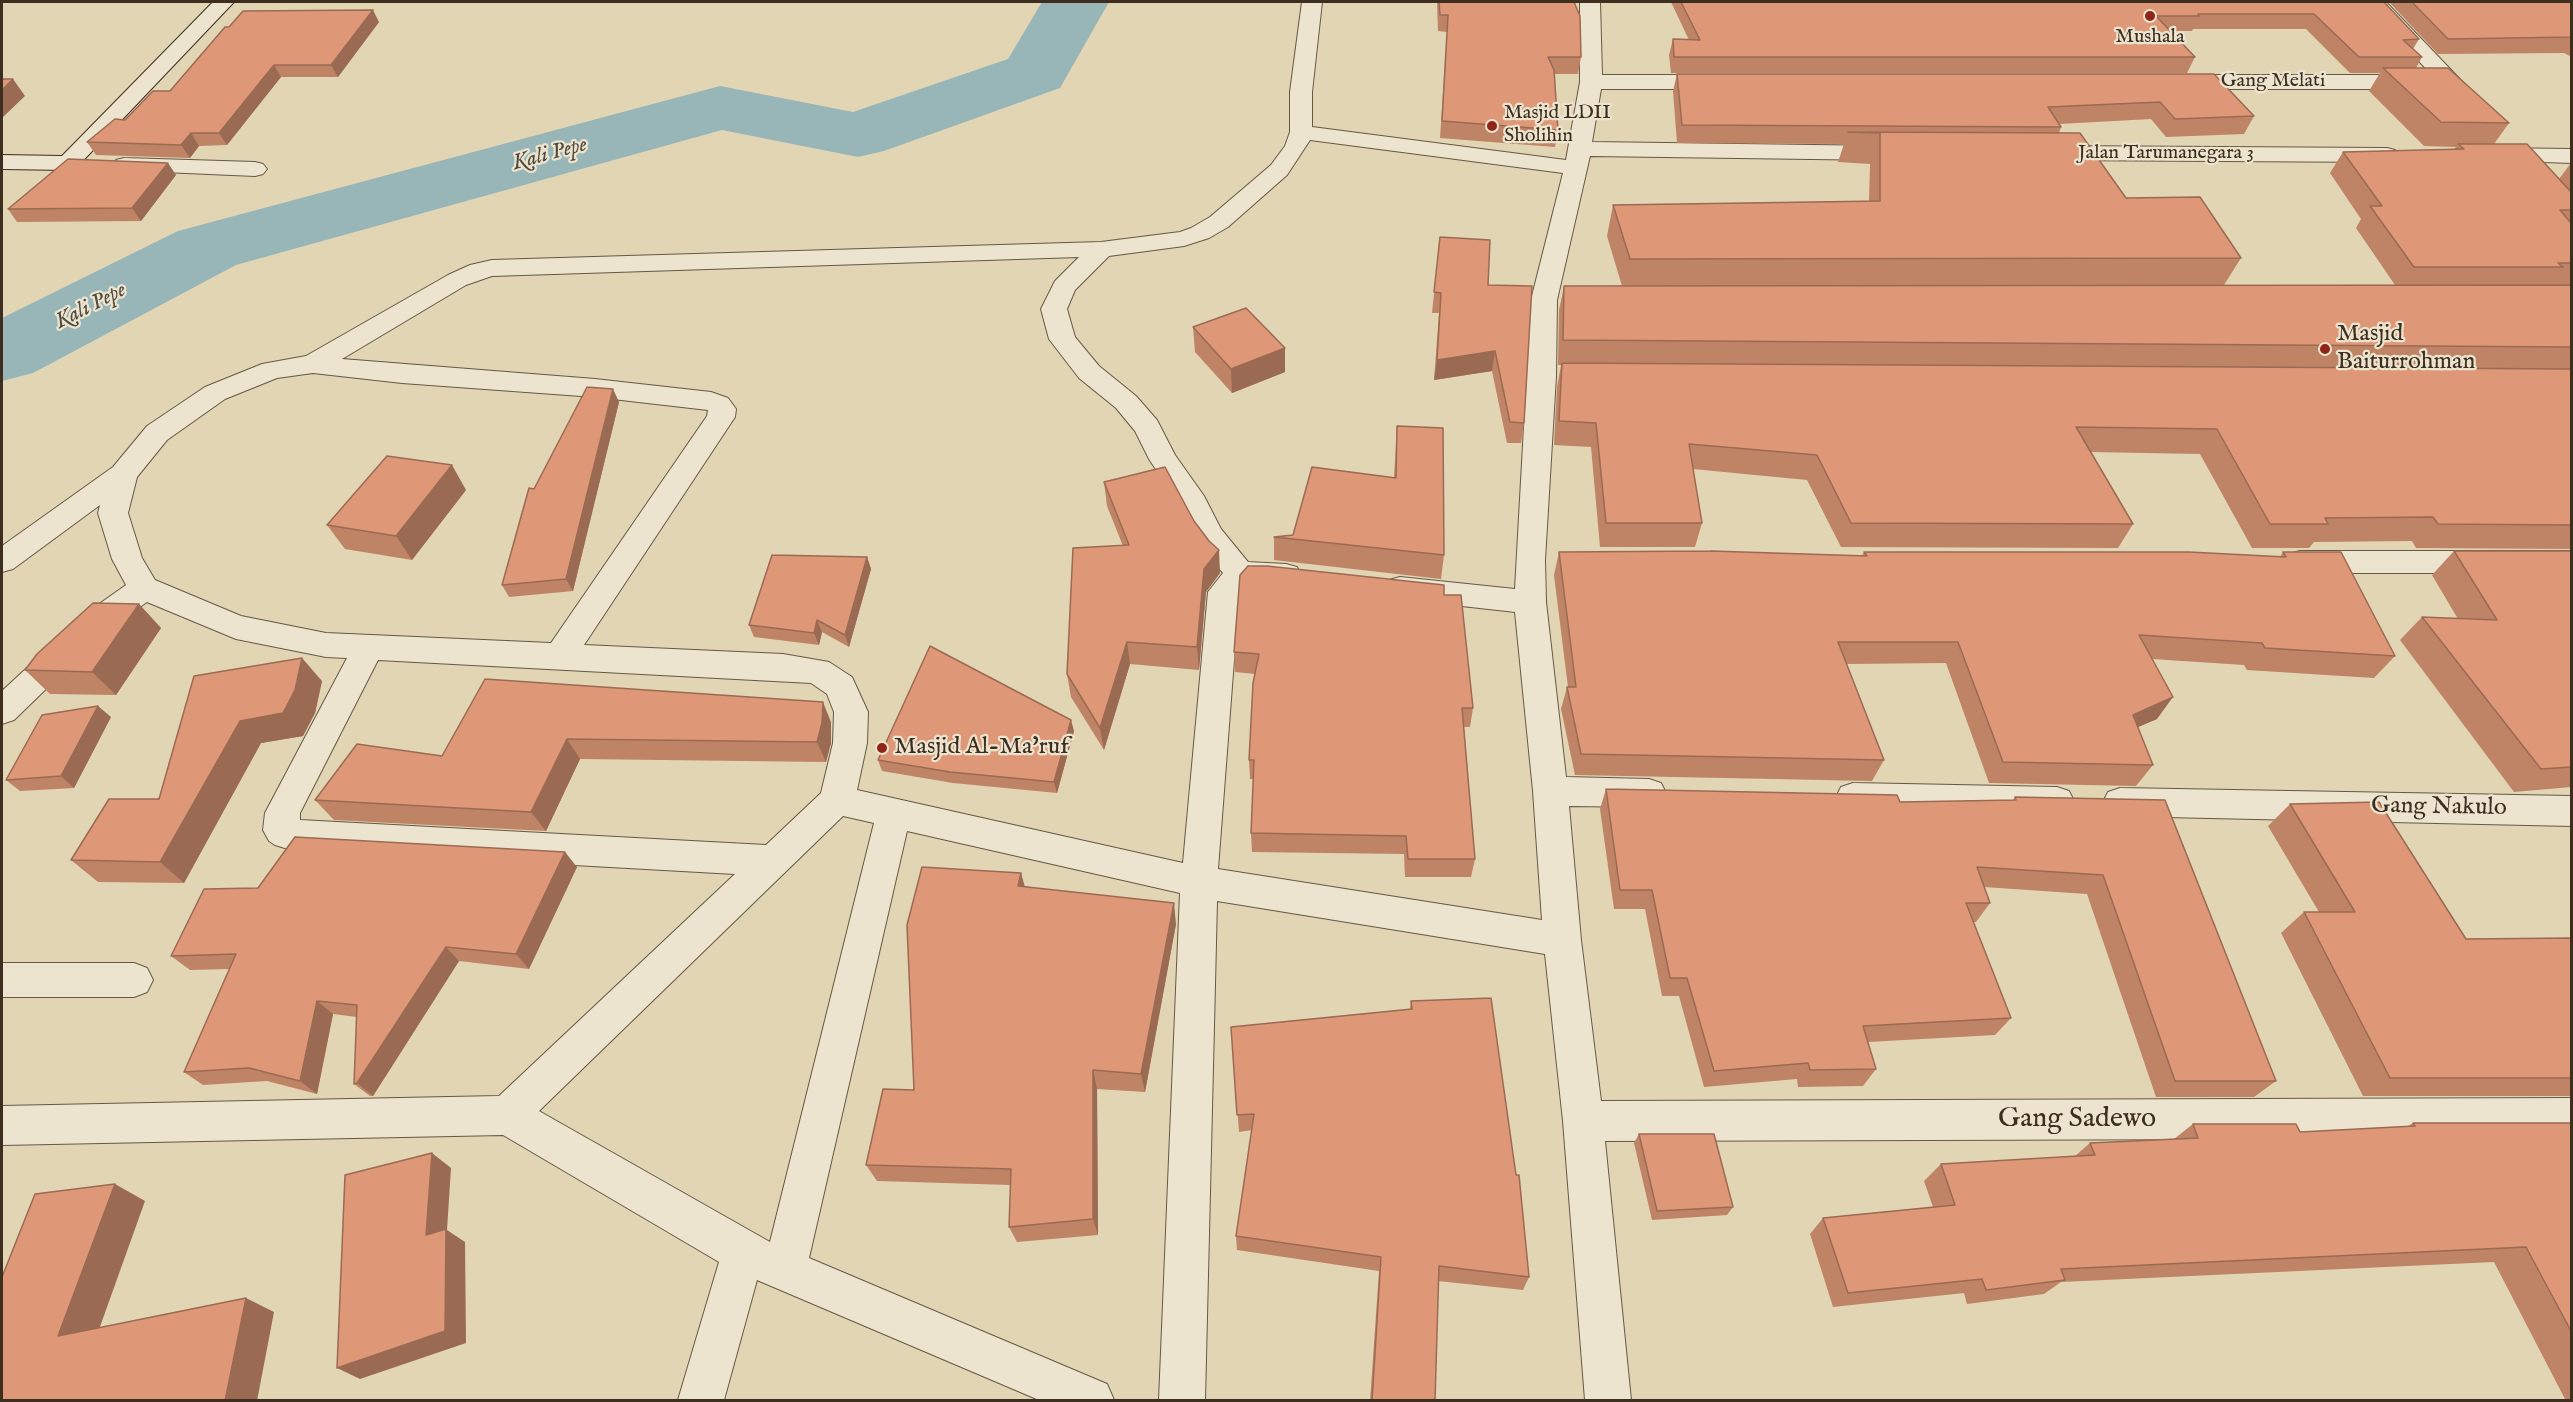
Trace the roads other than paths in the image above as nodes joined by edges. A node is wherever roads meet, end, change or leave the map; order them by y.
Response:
1 (224, 2) edge
2 (1312, 2) edge
3 (1590, 2) edge
4 (2375, 2) edge
5 (1592, 82) junction
6 (1747, 82) edge
7 (2152, 82) edge
8 (2450, 82) junction
9 (1301, 132) junction
10 (1910, 153) edge
11 (2029, 153) edge
12 (2411, 155) edge
13 (2471, 155) edge
14 (2519, 155) junction
15 (2571, 156) edge
16 (1578, 159) junction
17 (2, 162) edge
18 (69, 163) junction
19 (255, 169) dead end
20 (2541, 180) edge
21 (1088, 249) junction
22 (312, 364) junction
23 (123, 474) junction
24 (2, 561) edge
25 (2272, 561) edge
26 (2571, 562) edge
27 (1240, 573) junction
28 (1315, 579) edge
29 (1363, 584) edge
30 (144, 588) junction
31 (1530, 602) junction
32 (369, 646) junction
33 (560, 656) junction
34 (2, 711) edge
35 (1550, 791) junction
36 (1681, 794) edge
37 (1823, 796) edge
38 (837, 800) junction
39 (2571, 810) edge
40 (894, 812) junction
41 (773, 861) junction
42 (1199, 882) junction
43 (1562, 940) junction
44 (2, 980) edge
45 (134, 980) dead end
46 (507, 1115) junction
47 (2571, 1118) edge
48 (1583, 1121) junction
49 (2, 1126) edge
50 (743, 1252) junction
51 (785, 1269) junction
52 (701, 1401) edge
53 (1091, 1401) edge
54 (1182, 1401) edge
55 (1608, 1401) edge

1 - 18 street
2 - 9 street
3 - 5 street
4 - 8 street
5 - 6 street
5 - 16 street
7 - 8 street, Gang Melati
8 - 14 street
9 - 16 street
9 - 21 street
10 - 16 street
11 - 12 street, Jalan Tarumanegara 3
13 - 14 street
14 - 15 street
14 - 20 street
16 - 31 street
17 - 18 street
18 - 19 street
21 - 22 street
21 - 27 street
22 - 23 street
22 - 33 street
23 - 24 street
23 - 30 street
25 - 26 street
27 - 28 street
27 - 42 street
29 - 31 street
30 - 32 street
30 - 34 street
31 - 35 street
32 - 33 street
32 - 41 street
33 - 38 street
35 - 36 street
35 - 43 street
37 - 39 street, Gang Nakulo
38 - 40 street
38 - 41 street
40 - 42 street
40 - 51 street
41 - 46 street
42 - 43 street
42 - 54 street
43 - 48 street
44 - 45 street
46 - 49 street
46 - 50 street
47 - 48 street, Gang Sadewo
48 - 55 street
50 - 51 street
50 - 52 street
51 - 53 street

